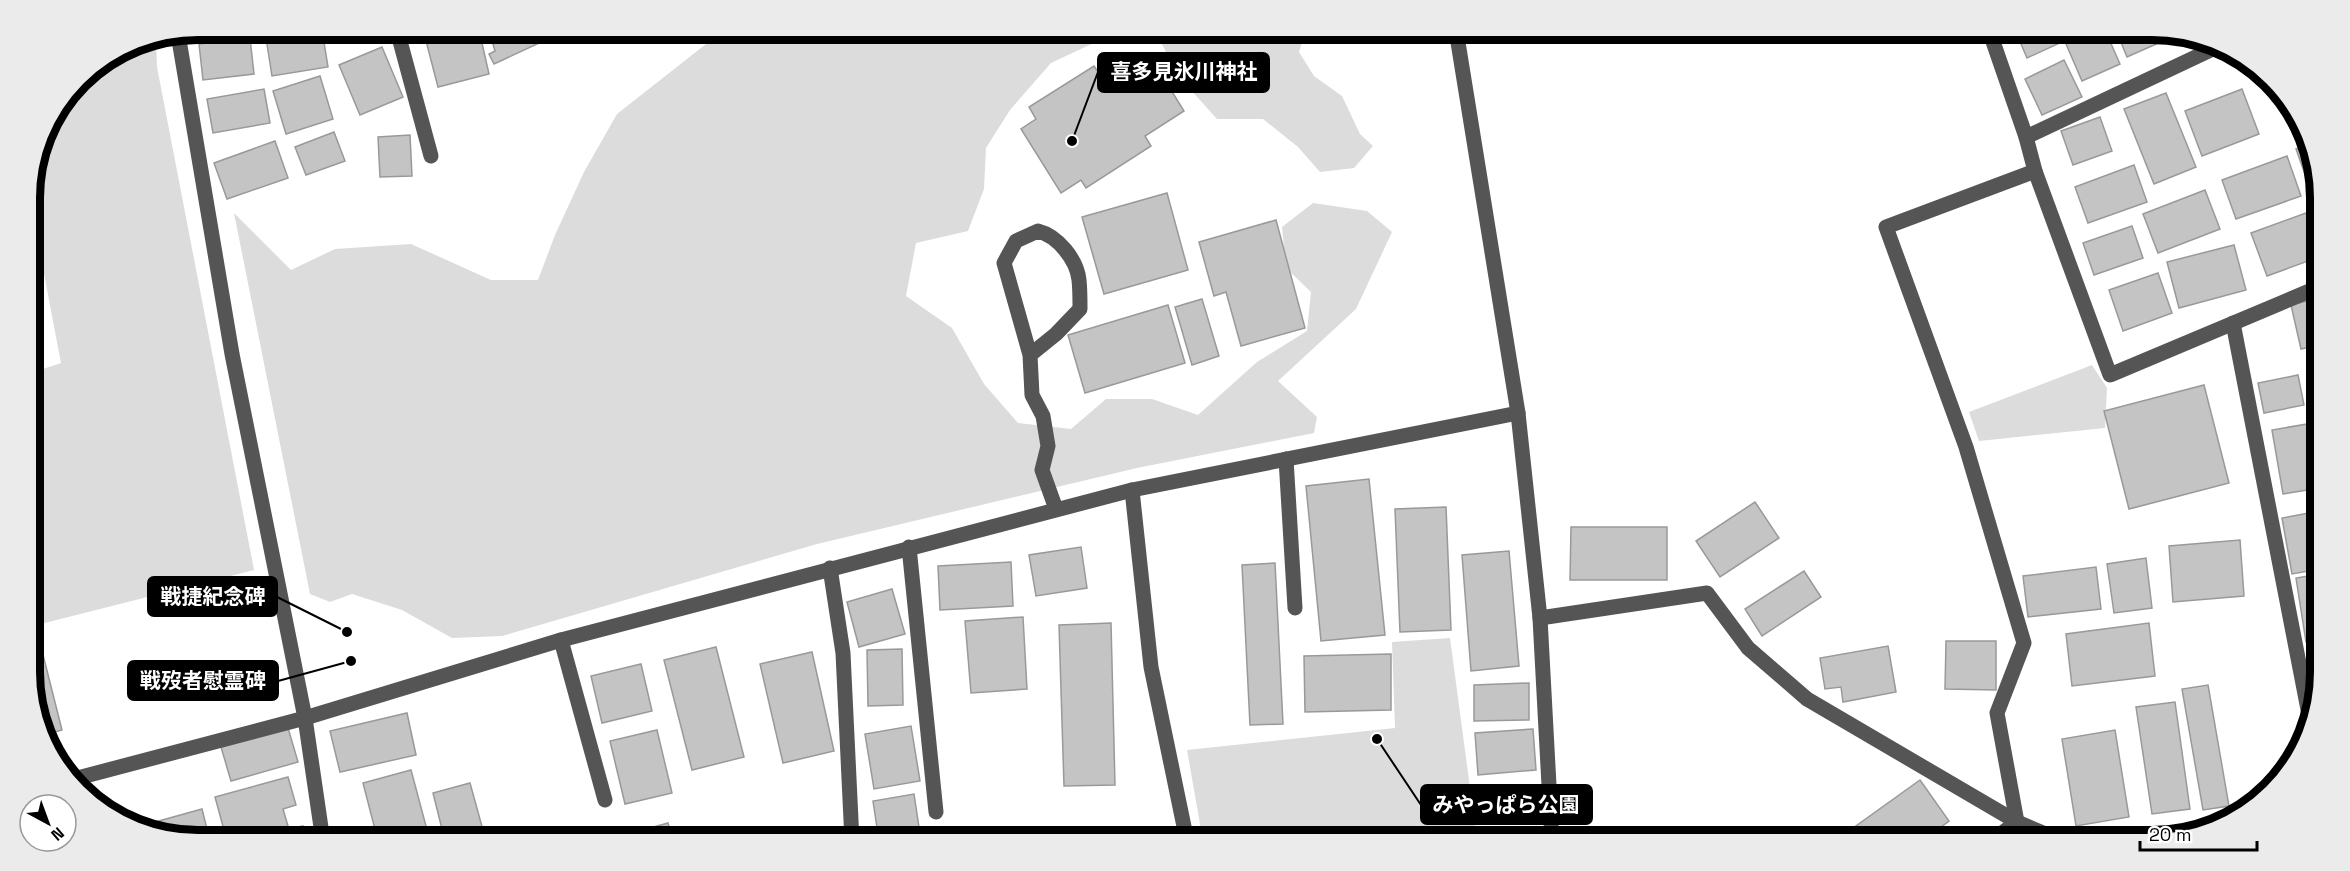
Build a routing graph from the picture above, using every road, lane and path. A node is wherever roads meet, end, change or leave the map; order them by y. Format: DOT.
graph roads {
  1 [pos="401,40"];
  2 [pos="1458,40"];
  3 [pos="1992,40"];
  4 [pos="179,42"];
  5 [pos="2208,51"];
  6 [pos="2026,137"];
  7 [pos="431,156"];
  8 [pos="2035,171"];
  9 [pos="2310,291"];
  10 [pos="2233,323"];
  11 [pos="1030,355"];
  12 [pos="1518,413"];
  13 [pos="1286,459"];
  14 [pos="1131,489"];
  15 [pos="1056,509"];
  16 [pos="909,548"];
  17 [pos="830,568"];
  18 [pos="1294,608"];
  19 [pos="1540,618"];
  20 [pos="561,640"];
  21 [pos="2306,701"];
  22 [pos="305,718"];
  23 [pos="80,777"];
  24 [pos="605,800"];
  25 [pos="936,812"];
  26 [pos="2017,822"];
  27 [pos="321,830"];
  28 [pos="851,830"];
  29 [pos="1185,830"];
  30 [pos="1551,830"];
  31 [pos="2006,830"];
  32 [pos="2036,830"];
  1 -- 7 [label="street"];
  2 -- 12 [label="street"];
  3 -- 6 [label="street"];
  4 -- 22 [label="street"];
  5 -- 6 [label="street"];
  6 -- 8 [label="street"];
  8 -- 10 [label="street"];
  8 -- 26 [label="street"];
  9 -- 10 [label="street"];
  10 -- 21 [label="street"];
  11 -- 11 [label="street"];
  11 -- 15 [label="street"];
  12 -- 13 [label="street"];
  12 -- 19 [label="street"];
  13 -- 14 [label="street"];
  13 -- 18 [label="street"];
  14 -- 15 [label="street"];
  14 -- 29 [label="street"];
  15 -- 16 [label="street"];
  16 -- 17 [label="street"];
  16 -- 25 [label="street"];
  17 -- 20 [label="street"];
  17 -- 28 [label="street"];
  19 -- 26 [label="street"];
  19 -- 30 [label="street"];
  20 -- 22 [label="street"];
  20 -- 24 [label="street"];
  22 -- 23 [label="street"];
  22 -- 27 [label="street"];
  26 -- 31 [label="street"];
  26 -- 32 [label="street"];
}
